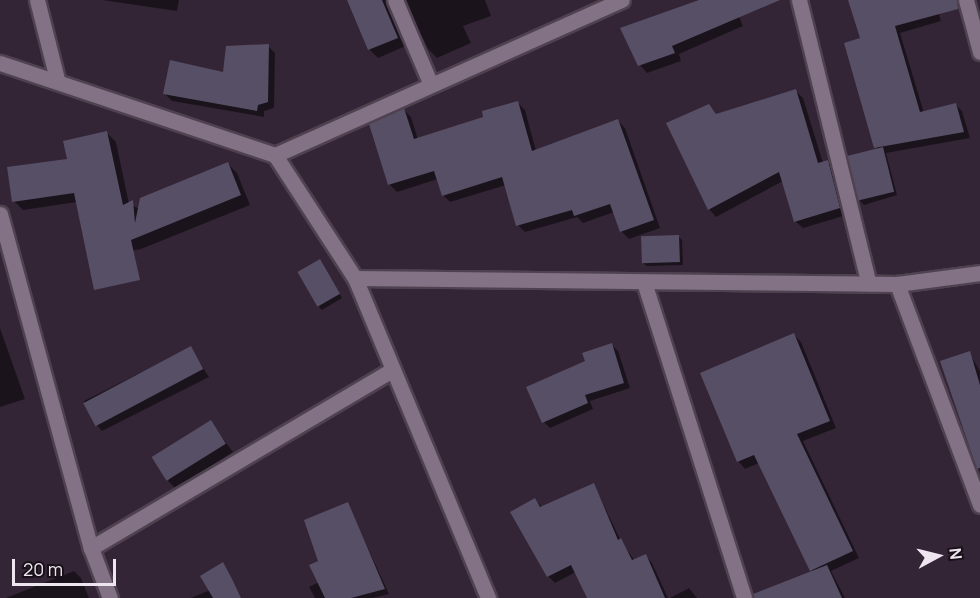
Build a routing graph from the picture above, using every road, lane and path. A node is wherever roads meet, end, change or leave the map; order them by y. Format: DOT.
graph roads {
  1 [pos="37,0"];
  2 [pos="395,0"];
  3 [pos="622,0"];
  4 [pos="799,0"];
  5 [pos="966,0"];
  6 [pos="980,51"];
  7 [pos="0,63"];
  8 [pos="57,80"];
  9 [pos="431,85"];
  10 [pos="275,154"];
  11 [pos="0,214"];
  12 [pos="980,273"];
  13 [pos="355,278"];
  14 [pos="644,282"];
  15 [pos="869,284"];
  16 [pos="897,284"];
  17 [pos="392,370"];
  18 [pos="980,505"];
  19 [pos="91,548"];
  20 [pos="485,597"];
  21 [pos="110,598"];
  22 [pos="744,598"];
  1 -- 8 [label="street"];
  2 -- 9 [label="street"];
  3 -- 9 [label="street"];
  4 -- 15 [label="street"];
  5 -- 6 [label="street"];
  7 -- 8 [label="street"];
  8 -- 10 [label="street"];
  9 -- 10 [label="street"];
  10 -- 13 [label="street"];
  11 -- 19 [label="street"];
  12 -- 16 [label="street"];
  13 -- 14 [label="street"];
  13 -- 17 [label="street"];
  14 -- 15 [label="street"];
  14 -- 22 [label="street"];
  15 -- 16 [label="street"];
  16 -- 18 [label="street"];
  17 -- 19 [label="street"];
  17 -- 20 [label="street"];
  19 -- 21 [label="street"];
}
